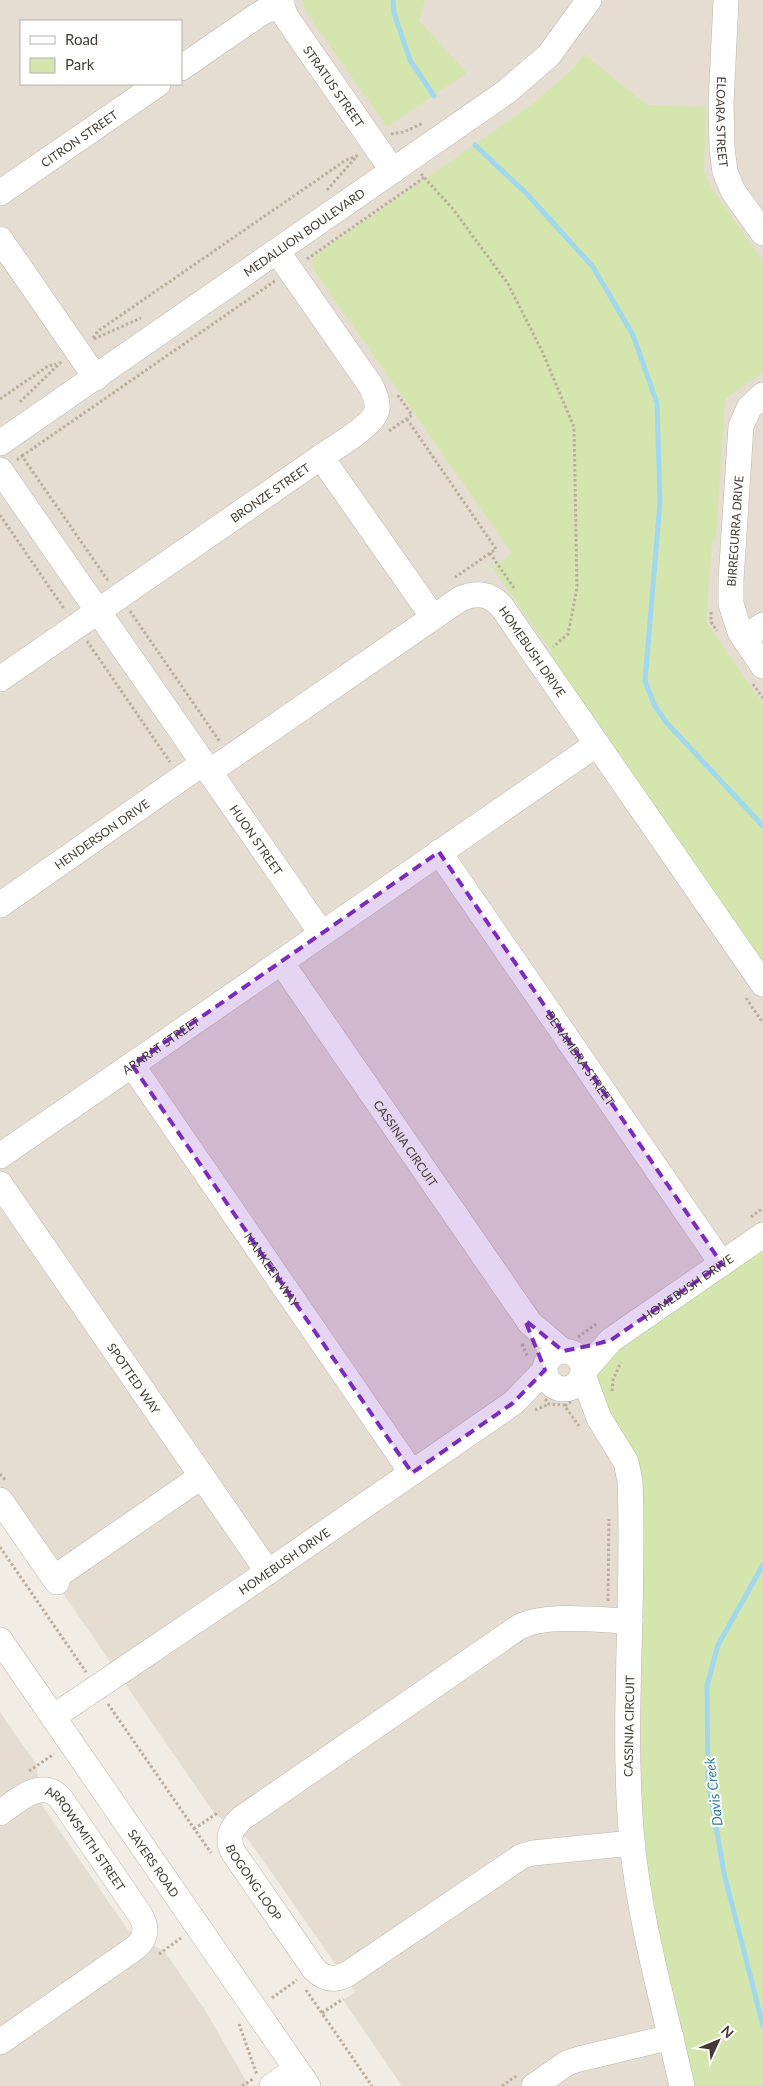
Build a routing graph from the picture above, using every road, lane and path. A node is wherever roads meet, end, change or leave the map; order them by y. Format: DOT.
graph roads {
  1 [pos="589,0"];
  2 [pos="726,0"];
  3 [pos="282,3"];
  4 [pos="182,67"];
  5 [pos="157,85"];
  6 [pos="423,123"];
  7 [pos="408,170"];
  8 [pos="324,191"];
  9 [pos="0,193"];
  10 [pos="763,233"];
  11 [pos="0,239"];
  12 [pos="281,273"];
  13 [pos="148,313"];
  14 [pos="96,378"];
  15 [pos="763,395"];
  16 [pos="0,399"];
  17 [pos="14,406"];
  18 [pos="407,419"];
  19 [pos="0,442"];
  20 [pos="22,456"];
  21 [pos="321,457"];
  22 [pos="0,470"];
  23 [pos="0,515"];
  24 [pos="490,553"];
  25 [pos="480,560"];
  26 [pos="519,595"];
  27 [pos="98,611"];
  28 [pos="433,617"];
  29 [pos="76,626"];
  30 [pos="753,632"];
  31 [pos="552,648"];
  32 [pos="763,666"];
  33 [pos="0,679"];
  34 [pos="597,744"];
  35 [pos="206,768"];
  36 [pos="182,778"];
  37 [pos="440,852"];
  38 [pos="0,905"];
  39 [pos="322,934"];
  40 [pos="281,962"];
  41 [pos="763,984"];
  42 [pos="132,1065"];
  43 [pos="0,1156"];
  44 [pos="0,1184"];
  45 [pos="763,1236"];
  46 [pos="722,1264"];
  47 [pos="525,1332"];
  48 [pos="616,1350"];
  49 [pos="565,1370"];
  50 [pos="613,1380"];
  51 [pos="613,1398"];
  52 [pos="412,1473"];
  53 [pos="202,1476"];
  54 [pos="0,1500"];
  55 [pos="0,1547"];
  56 [pos="268,1572"];
  57 [pos="630,1621"];
  58 [pos="0,1640"];
  59 [pos="98,1688"];
  60 [pos="53,1717"];
  61 [pos="0,1813"];
  62 [pos="632,1843"];
  63 [pos="216,1861"];
  64 [pos="293,1972"];
  65 [pos="671,2038"];
  66 [pos="0,2042"];
  67 [pos="302,2078"];
  68 [pos="265,2081"];
  69 [pos="242,2086"];
  70 [pos="372,2086"];
  71 [pos="534,2086"];
  72 [pos="682,2086"];
  1 -- 7 [label="street, MEDALLION BOULEVARD"];
  2 -- 10 [label="street, ELOARA STREET"];
  3 -- 4 [label="street"];
  3 -- 7 [label="street, STRATUS STREET"];
  5 -- 9 [label="street, CITRON STREET"];
  6 -- 7 [label="path"];
  7 -- 12 [label="street, MEDALLION BOULEVARD"];
  7 -- 12 [label="path"];
  7 -- 31 [label="path"];
  8 -- 13 [label="path"];
  11 -- 14 [label="street"];
  12 -- 14 [label="street, MEDALLION BOULEVARD"];
  12 -- 20 [label="path"];
  12 -- 21 [label="street, BRONZE STREET"];
  14 -- 19 [label="street, MEDALLION BOULEVARD"];
  15 -- 30 [label="street, BIRREGURRA DRIVE"];
  16 -- 17 [label="path"];
  18 -- 24 [label="path"];
  21 -- 27 [label="street, BRONZE STREET"];
  21 -- 28 [label="street"];
  22 -- 27 [label="street, HUON STREET"];
  23 -- 29 [label="path"];
  24 -- 25 [label="path"];
  24 -- 26 [label="path"];
  27 -- 29 [label="street, BRONZE STREET"];
  27 -- 35 [label="street, HUON STREET"];
  28 -- 34 [label="street, HOMEBUSH DRIVE"];
  28 -- 35 [label="street, HOMEBUSH DRIVE"];
  29 -- 33 [label="street, BRONZE STREET"];
  29 -- 36 [label="path"];
  30 -- 32 [label="street, BIRREGURRA DRIVE"];
  34 -- 37 [label="street"];
  34 -- 41 [label="street, HOMEBUSH DRIVE"];
  35 -- 36 [label="street, HENDERSON DRIVE"];
  35 -- 39 [label="street, HUON STREET"];
  36 -- 38 [label="street, HENDERSON DRIVE"];
  37 -- 39 [label="street"];
  37 -- 46 [label="street, BENAMBRA STREET"];
  39 -- 40 [label="street, ARARAT STREET"];
  40 -- 42 [label="street, ARARAT STREET"];
  40 -- 47 [label="street, CASSINIA CIRCUIT"];
  42 -- 43 [label="street, ARARAT STREET"];
  42 -- 52 [label="street, NANKEEN WAY"];
  44 -- 53 [label="street, SPOTTED WAY"];
  45 -- 46 [label="street, HOMEBUSH DRIVE"];
  46 -- 48 [label="street, HOMEBUSH DRIVE"];
  47 -- 49 [label="street, CASSINIA CIRCUIT"];
  47 -- 49 [label="path"];
  48 -- 49 [label="street, HOMEBUSH DRIVE"];
  48 -- 50 [label="path"];
  49 -- 50 [label="path"];
  49 -- 52 [label="street, HOMEBUSH DRIVE"];
  49 -- 57 [label="street, CASSINIA CIRCUIT"];
  50 -- 51 [label="path"];
  52 -- 56 [label="street, HOMEBUSH DRIVE"];
  53 -- 54 [label="street"];
  53 -- 56 [label="street, SPOTTED WAY"];
  55 -- 59 [label="path"];
  56 -- 59 [label="street, HOMEBUSH DRIVE"];
  57 -- 62 [label="street, CASSINIA CIRCUIT"];
  57 -- 62 [label="street, BOGONG LOOP"];
  58 -- 60 [label="street, SAYERS ROAD"];
  59 -- 60 [label="street, HOMEBUSH DRIVE"];
  59 -- 63 [label="path"];
  60 -- 67 [label="street, SAYERS ROAD"];
  61 -- 66 [label="street, ARROWSMITH STREET"];
  62 -- 65 [label="street, CASSINIA CIRCUIT"];
  64 -- 70 [label="path"];
  65 -- 71 [label="street"];
  65 -- 72 [label="street, CASSINIA CIRCUIT"];
  67 -- 68 [label="street"];
  68 -- 69 [label="path"];
}
